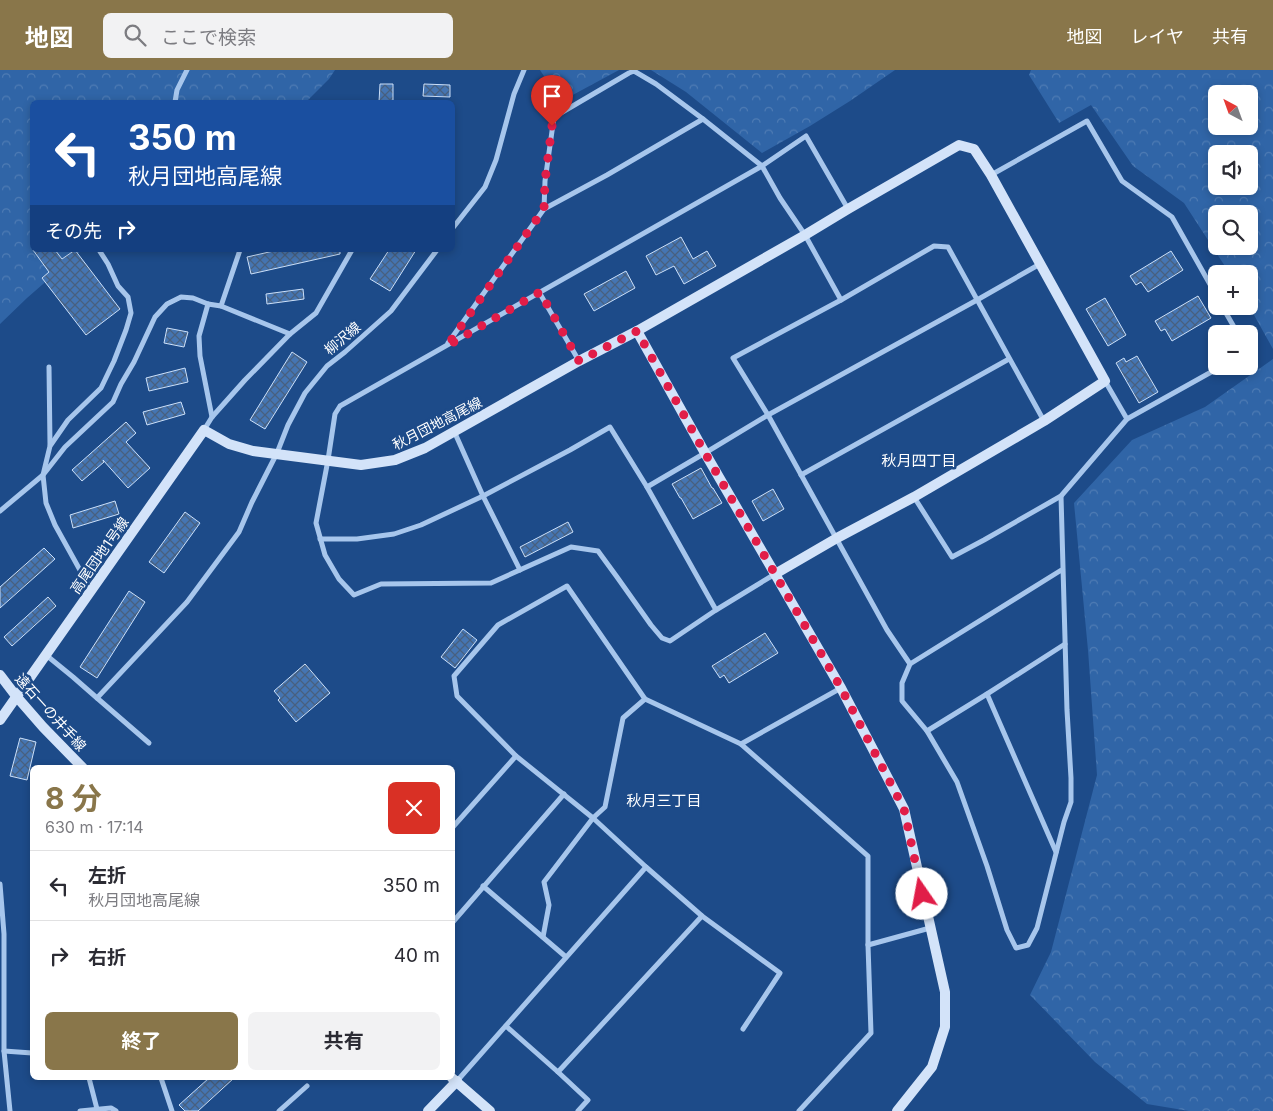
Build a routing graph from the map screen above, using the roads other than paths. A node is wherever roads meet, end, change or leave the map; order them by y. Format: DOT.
graph roads {
  1 [pos="187,70"];
  2 [pos="524,70"];
  3 [pos="175,100"];
  4 [pos="703,119"];
  5 [pos="762,166"];
  6 [pos="991,175"];
  7 [pos="544,209"];
  8 [pos="848,209"];
  9 [pos="455,225"];
  10 [pos="805,236"];
  11 [pos="100,252"];
  12 [pos="239,252"];
  13 [pos="351,252"];
  14 [pos="435,252"];
  15 [pos="1040,264"];
  16 [pos="1208,282"];
  17 [pos="540,292"];
  18 [pos="840,300"];
  19 [pos="977,300"];
  20 [pos="208,304"];
  21 [pos="221,306"];
  22 [pos="637,331"];
  23 [pos="290,334"];
  24 [pos="447,346"];
  25 [pos="1009,358"];
  26 [pos="579,361"];
  27 [pos="49,367"];
  28 [pos="1208,374"];
  29 [pos="1105,381"];
  30 [pos="768,415"];
  31 [pos="212,417"];
  32 [pos="1127,418"];
  33 [pos="1044,421"];
  34 [pos="204,430"];
  35 [pos="454,431"];
  36 [pos="50,446"];
  37 [pos="277,453"];
  38 [pos="705,453"];
  39 [pos="328,460"];
  40 [pos="43,475"];
  41 [pos="801,475"];
  42 [pos="647,487"];
  43 [pos="483,496"];
  44 [pos="1061,496"];
  45 [pos="914,497"];
  46 [pos="0,511"];
  47 [pos="837,538"];
  48 [pos="320,539"];
  49 [pos="1063,569"];
  50 [pos="520,570"];
  51 [pos="775,574"];
  52 [pos="91,590"];
  53 [pos="716,610"];
  54 [pos="1065,644"];
  55 [pos="45,655"];
  56 [pos="910,664"];
  57 [pos="0,675"];
  58 [pos="841,688"];
  59 [pos="987,694"];
  60 [pos="16,696"];
  61 [pos="98,698"];
  62 [pos="645,700"];
  63 [pos="0,720"];
  64 [pos="927,730"];
  65 [pos="149,743"];
  66 [pos="741,744"];
  67 [pos="516,756"];
  68 [pos="80,765"];
  69 [pos="564,794"];
  70 [pos="593,818"];
  71 [pos="455,825"];
  72 [pos="1057,852"];
  73 [pos="646,867"];
  74 [pos="0,884"];
  75 [pos="483,886"];
  76 [pos="702,916"];
  77 [pos="455,919"];
  78 [pos="930,928"];
  79 [pos="2,935"];
  80 [pos="544,937"];
  81 [pos="868,945"];
  82 [pos="566,957"];
  83 [pos="506,1026"];
  84 [pos="743,1029"];
  85 [pos="4,1051"];
  86 [pos="30,1053"];
  87 [pos="558,1072"];
  88 [pos="90,1080"];
  89 [pos="162,1080"];
  90 [pos="455,1080"];
  91 [pos="307,1086"];
  92 [pos="97,1108"];
  93 [pos="10,1111"];
  94 [pos="80,1111"];
  95 [pos="116,1111"];
  96 [pos="172,1111"];
  97 [pos="279,1111"];
  98 [pos="428,1111"];
  99 [pos="490,1111"];
  100 [pos="578,1111"];
  101 [pos="799,1111"];
  102 [pos="897,1111"];
  1 -- 3 [label="street"];
  2 -- 9 [label="street"];
  4 -- 5 [label="street"];
  4 -- 7 [label="street"];
  4 -- 7 [label="street"];
  5 -- 8 [label="street"];
  5 -- 10 [label="street"];
  5 -- 17 [label="street"];
  6 -- 8 [label="street, 秋月団地高尾線"];
  6 -- 15 [label="street, 秋月団地高尾線"];
  6 -- 16 [label="street"];
  7 -- 24 [label="street"];
  8 -- 10 [label="street, 秋月団地高尾線"];
  10 -- 18 [label="street"];
  10 -- 22 [label="street, 秋月団地高尾線"];
  11 -- 36 [label="street"];
  12 -- 21 [label="street"];
  13 -- 23 [label="street"];
  14 -- 37 [label="street, 柳沢線"];
  15 -- 19 [label="street"];
  15 -- 29 [label="street, 秋月団地高尾線"];
  17 -- 24 [label="street"];
  17 -- 26 [label="street"];
  18 -- 19 [label="street"];
  18 -- 30 [label="street"];
  19 -- 25 [label="street"];
  19 -- 30 [label="street"];
  20 -- 21 [label="street"];
  20 -- 31 [label="street"];
  20 -- 40 [label="street"];
  21 -- 23 [label="street"];
  22 -- 26 [label="street, 秋月団地高尾線"];
  22 -- 38 [label="street"];
  23 -- 31 [label="street"];
  24 -- 39 [label="street"];
  25 -- 33 [label="street"];
  25 -- 41 [label="street"];
  26 -- 35 [label="street, 秋月団地高尾線"];
  27 -- 36 [label="street"];
  28 -- 32 [label="street"];
  29 -- 32 [label="street"];
  29 -- 33 [label="street"];
  30 -- 38 [label="street"];
  30 -- 41 [label="street"];
  31 -- 34 [label="street"];
  32 -- 44 [label="street"];
  33 -- 45 [label="street"];
  34 -- 37 [label="street, 秋月団地高尾線"];
  34 -- 52 [label="street, 高尾団地1号線"];
  35 -- 39 [label="street, 秋月団地高尾線"];
  35 -- 43 [label="street"];
  36 -- 40 [label="street"];
  37 -- 39 [label="street, 秋月団地高尾線"];
  37 -- 61 [label="street, 柳沢線"];
  38 -- 42 [label="street"];
  38 -- 51 [label="street"];
  39 -- 48 [label="street"];
  40 -- 46 [label="street"];
  40 -- 52 [label="street"];
  41 -- 47 [label="street"];
  42 -- 43 [label="street"];
  42 -- 53 [label="street"];
  43 -- 48 [label="street"];
  43 -- 50 [label="street"];
  44 -- 45 [label="street"];
  44 -- 49 [label="street"];
  45 -- 47 [label="street"];
  47 -- 51 [label="street"];
  47 -- 56 [label="street"];
  48 -- 50 [label="street"];
  49 -- 54 [label="street"];
  49 -- 56 [label="street"];
  50 -- 53 [label="street"];
  51 -- 53 [label="street"];
  51 -- 58 [label="street"];
  52 -- 55 [label="street, 高尾団地1号線"];
  54 -- 59 [label="street"];
  54 -- 72 [label="street"];
  55 -- 60 [label="street, 高尾団地1号線"];
  55 -- 61 [label="street"];
  56 -- 64 [label="street"];
  57 -- 60 [label="street, 遠石一の井手線"];
  58 -- 66 [label="street"];
  58 -- 78 [label="street"];
  59 -- 64 [label="street"];
  59 -- 72 [label="street"];
  60 -- 63 [label="street, 高尾団地1号線"];
  60 -- 68 [label="street, 遠石一の井手線"];
  61 -- 65 [label="street"];
  62 -- 66 [label="street"];
  62 -- 67 [label="street"];
  62 -- 70 [label="street"];
  64 -- 72 [label="street"];
  66 -- 81 [label="street"];
  67 -- 69 [label="street"];
  67 -- 71 [label="street"];
  69 -- 70 [label="street"];
  69 -- 75 [label="street"];
  70 -- 73 [label="street"];
  70 -- 80 [label="street"];
  73 -- 76 [label="street"];
  73 -- 82 [label="street"];
  74 -- 79 [label="street"];
  75 -- 77 [label="street"];
  75 -- 80 [label="street"];
  76 -- 84 [label="street"];
  76 -- 87 [label="street"];
  78 -- 81 [label="street"];
  78 -- 102 [label="street"];
  79 -- 85 [label="street"];
  80 -- 82 [label="street"];
  81 -- 101 [label="street"];
  82 -- 83 [label="street"];
  83 -- 87 [label="street"];
  83 -- 90 [label="street"];
  85 -- 86 [label="street"];
  85 -- 93 [label="street"];
  87 -- 100 [label="street"];
  88 -- 92 [label="street"];
  89 -- 96 [label="street"];
  90 -- 98 [label="street"];
  90 -- 99 [label="street"];
  91 -- 97 [label="street"];
  92 -- 94 [label="street"];
  92 -- 95 [label="street"];
}
